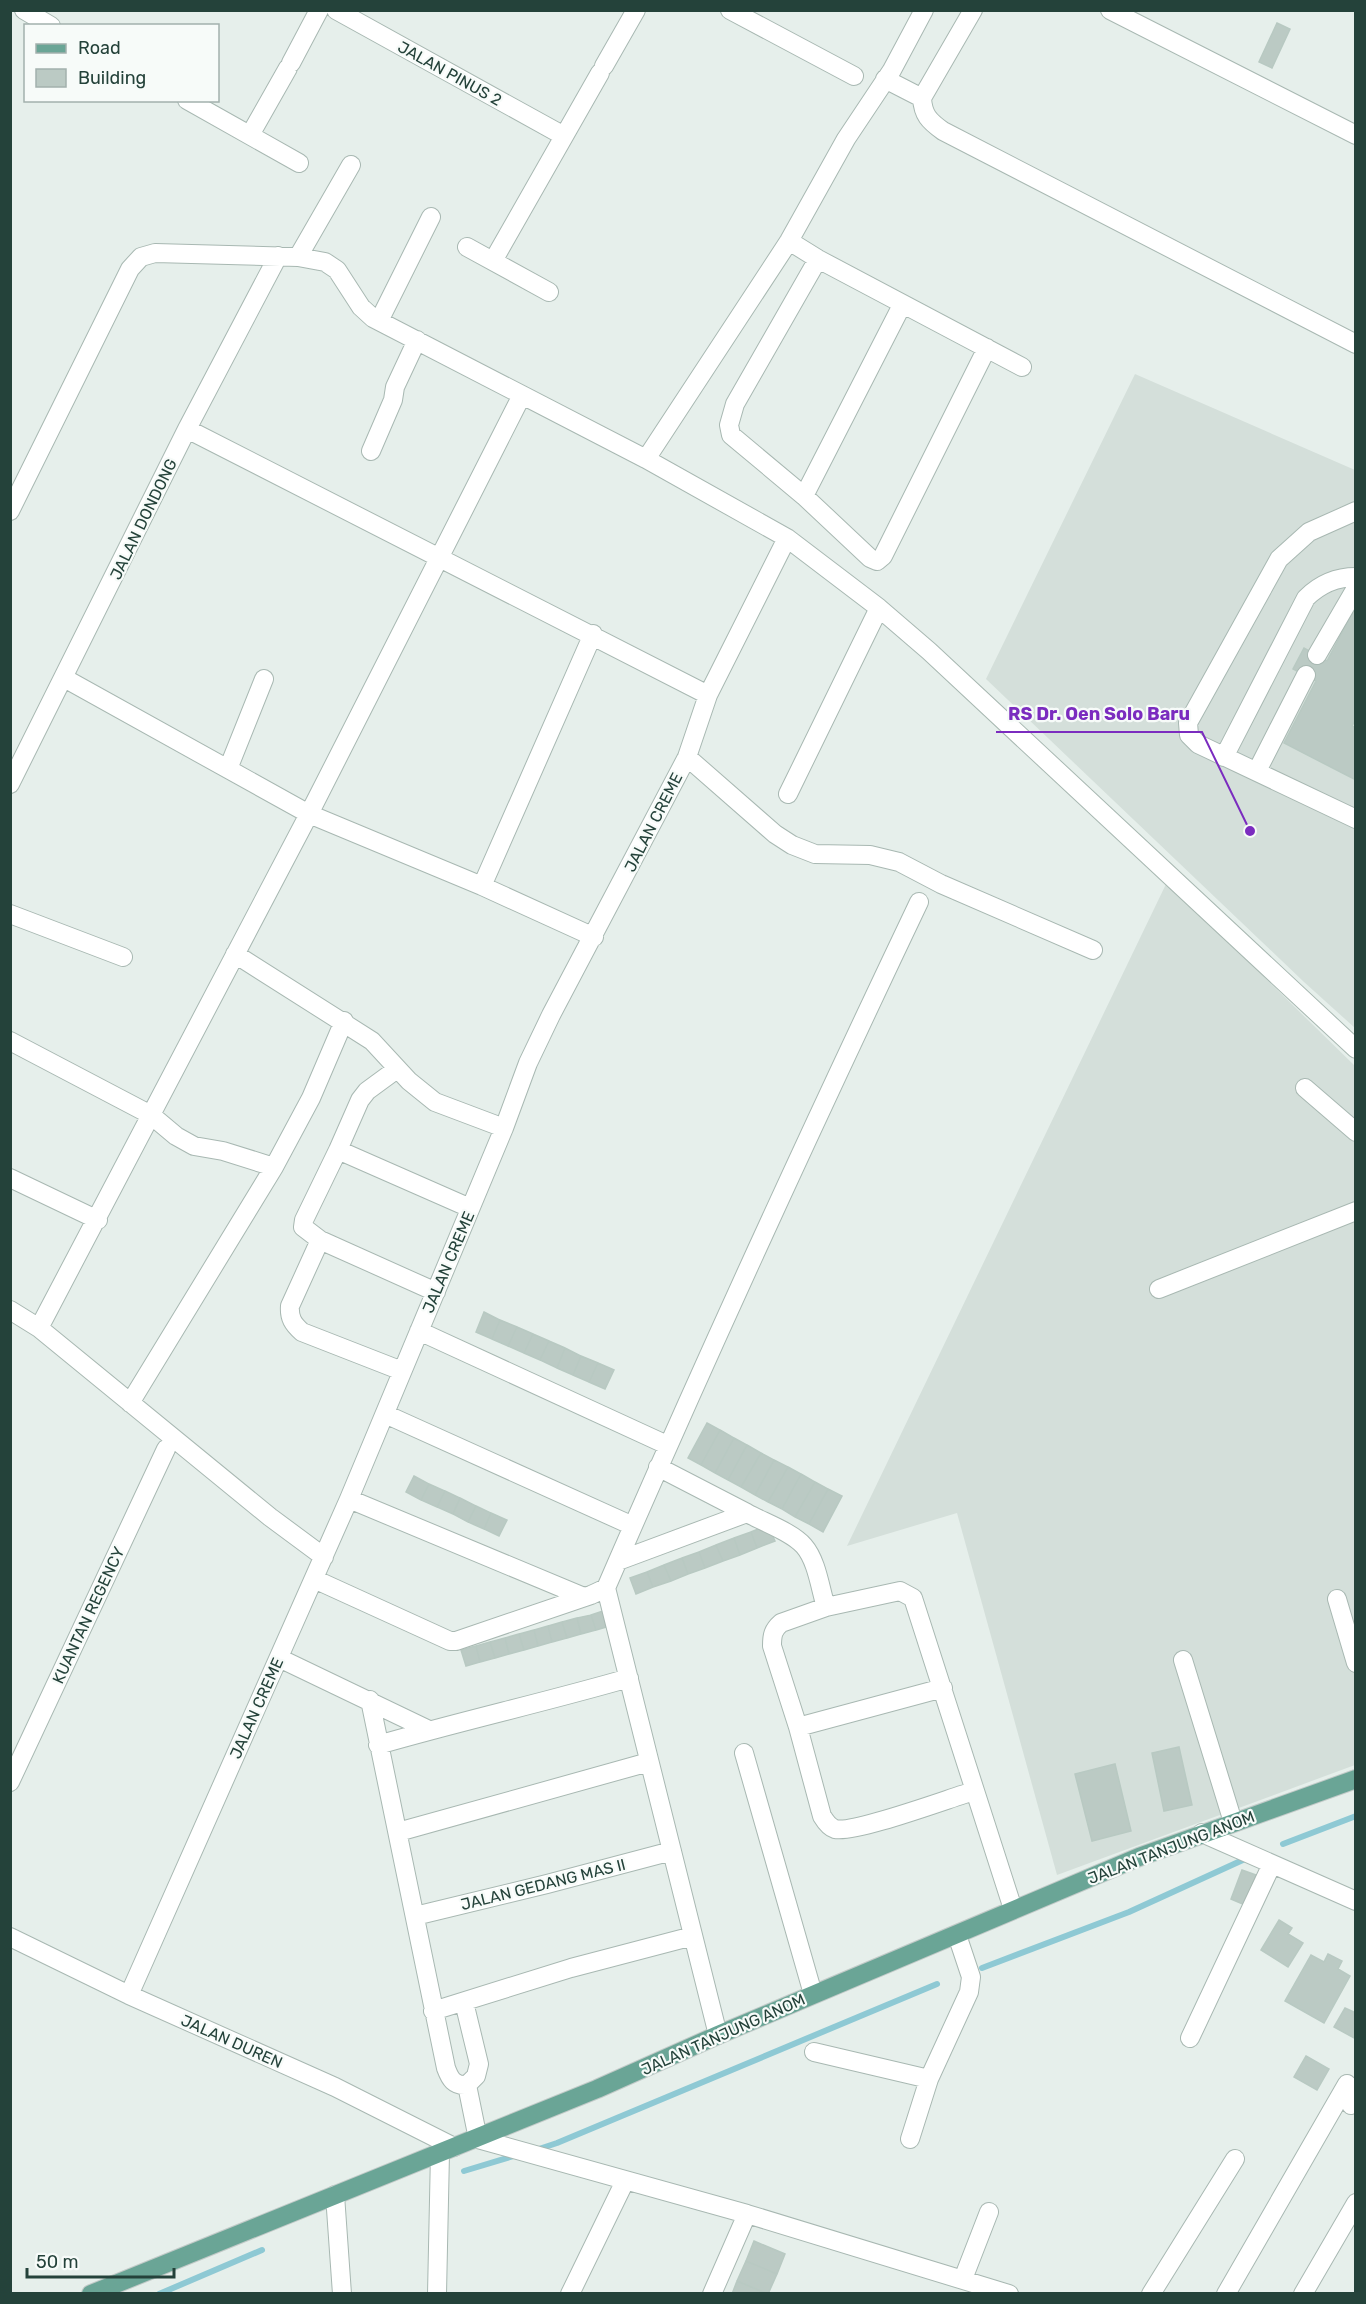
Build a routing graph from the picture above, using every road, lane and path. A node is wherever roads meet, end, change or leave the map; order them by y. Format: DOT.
graph roads {
  1 [pos="24,10"];
  2 [pos="319,10"];
  3 [pos="336,10"];
  4 [pos="636,10"];
  5 [pos="730,10"];
  6 [pos="924,10"];
  7 [pos="973,10"];
  8 [pos="1110,10"];
  9 [pos="48,24"];
  10 [pos="854,76"];
  11 [pos="885,79"];
  12 [pos="922,98"];
  13 [pos="191,102"];
  14 [pos="250,135"];
  15 [pos="1356,135"];
  16 [pos="564,136"];
  17 [pos="299,163"];
  18 [pos="351,165"];
  19 [pos="431,217"];
  20 [pos="789,241"];
  21 [pos="467,248"];
  22 [pos="278,256"];
  23 [pos="298,257"];
  24 [pos="818,259"];
  25 [pos="493,261"];
  26 [pos="549,292"];
  27 [pos="902,305"];
  28 [pos="379,321"];
  29 [pos="417,340"];
  30 [pos="1356,344"];
  31 [pos="987,348"];
  32 [pos="1022,367"];
  33 [pos="522,395"];
  34 [pos="187,429"];
  35 [pos="371,451"];
  36 [pos="646,459"];
  37 [pos="804,496"];
  38 [pos="10,512"];
  39 [pos="1356,512"];
  40 [pos="787,538"];
  41 [pos="439,557"];
  42 [pos="1356,577"];
  43 [pos="1356,588"];
  44 [pos="879,608"];
  45 [pos="593,634"];
  46 [pos="1317,655"];
  47 [pos="1306,675"];
  48 [pos="64,678"];
  49 [pos="264,679"];
  50 [pos="708,695"];
  51 [pos="687,757"];
  52 [pos="1224,757"];
  53 [pos="228,769"];
  54 [pos="1257,771"];
  55 [pos="10,784"];
  56 [pos="788,794"];
  57 [pos="309,814"];
  58 [pos="1356,819"];
  59 [pos="482,886"];
  60 [pos="919,902"];
  61 [pos="10,914"];
  62 [pos="594,937"];
  63 [pos="1093,950"];
  64 [pos="235,954"];
  65 [pos="123,957"];
  66 [pos="344,1021"];
  67 [pos="10,1041"];
  68 [pos="1356,1049"];
  69 [pos="397,1069"];
  70 [pos="1305,1088"];
  71 [pos="151,1115"];
  72 [pos="504,1128"];
  73 [pos="1356,1132"];
  74 [pos="338,1149"];
  75 [pos="274,1167"];
  76 [pos="10,1178"];
  77 [pos="470,1209"];
  78 [pos="1356,1211"];
  79 [pos="98,1220"];
  80 [pos="320,1240"];
  81 [pos="1159,1288"];
  82 [pos="436,1292"];
  83 [pos="10,1310"];
  84 [pos="39,1328"];
  85 [pos="419,1331"];
  86 [pos="402,1371"];
  87 [pos="130,1403"];
  88 [pos="385,1414"];
  89 [pos="667,1445"];
  90 [pos="166,1449"];
  91 [pos="658,1467"];
  92 [pos="349,1499"];
  93 [pos="747,1513"];
  94 [pos="633,1526"];
  95 [pos="324,1557"];
  96 [pos="618,1561"];
  97 [pos="314,1579"];
  98 [pos="606,1588"];
  99 [pos="584,1597"];
  100 [pos="1337,1599"];
  101 [pos="826,1607"];
  102 [pos="279,1658"];
  103 [pos="1183,1660"];
  104 [pos="1356,1663"];
  105 [pos="629,1678"];
  106 [pos="943,1688"];
  107 [pos="370,1700"];
  108 [pos="798,1727"];
  109 [pos="429,1731"];
  110 [pos="378,1745"];
  111 [pos="744,1753"];
  112 [pos="649,1762"];
  113 [pos="1356,1779"];
  114 [pos="10,1782"];
  115 [pos="974,1791"];
  116 [pos="1233,1822"];
  117 [pos="398,1832"];
  118 [pos="1202,1833"];
  119 [pos="672,1851"];
  120 [pos="1272,1864"];
  121 [pos="1356,1902"];
  122 [pos="1013,1909"];
  123 [pos="415,1916"];
  124 [pos="957,1935"];
  125 [pos="693,1936"];
  126 [pos="10,1937"];
  127 [pos="813,1994"];
  128 [pos="129,1995"];
  129 [pos="465,2001"];
  130 [pos="433,2011"];
  131 [pos="718,2035"];
  132 [pos="1190,2038"];
  133 [pos="814,2052"];
  134 [pos="929,2079"];
  135 [pos="467,2085"];
  136 [pos="1351,2096"];
  137 [pos="478,2139"];
  138 [pos="910,2139"];
  139 [pos="447,2150"];
  140 [pos="1235,2159"];
  141 [pos="625,2181"];
  142 [pos="335,2195"];
  143 [pos="1356,2202"];
  144 [pos="989,2212"];
  145 [pos="747,2214"];
  146 [pos="963,2279"];
  147 [pos="91,2294"];
  148 [pos="342,2294"];
  149 [pos="437,2294"];
  150 [pos="570,2294"];
  151 [pos="712,2294"];
  152 [pos="1009,2294"];
  153 [pos="1151,2294"];
  154 [pos="1226,2294"];
  155 [pos="1303,2294"];
  1 -- 9 [label="street"];
  2 -- 14 [label="street"];
  3 -- 16 [label="street, JALAN PINUS 2"];
  4 -- 16 [label="street"];
  5 -- 10 [label="street"];
  6 -- 11 [label="street"];
  7 -- 12 [label="street"];
  8 -- 15 [label="street"];
  11 -- 12 [label="street"];
  11 -- 20 [label="street"];
  12 -- 30 [label="street"];
  13 -- 14 [label="street"];
  14 -- 17 [label="street"];
  16 -- 25 [label="street"];
  18 -- 23 [label="street"];
  19 -- 28 [label="street"];
  20 -- 24 [label="street"];
  20 -- 36 [label="street"];
  21 -- 25 [label="street"];
  22 -- 23 [label="street"];
  22 -- 34 [label="street, JALAN DONDONG"];
  22 -- 38 [label="street"];
  23 -- 28 [label="street"];
  24 -- 27 [label="street"];
  24 -- 37 [label="street"];
  25 -- 26 [label="street"];
  27 -- 31 [label="street"];
  27 -- 37 [label="street"];
  28 -- 29 [label="street"];
  29 -- 33 [label="street"];
  29 -- 35 [label="street"];
  31 -- 32 [label="street"];
  31 -- 37 [label="street"];
  33 -- 36 [label="street"];
  33 -- 41 [label="street"];
  34 -- 41 [label="street"];
  34 -- 48 [label="street, JALAN DONDONG"];
  36 -- 40 [label="street"];
  39 -- 52 [label="street"];
  40 -- 44 [label="street"];
  40 -- 50 [label="street, JALAN CREME"];
  41 -- 45 [label="street"];
  41 -- 57 [label="street"];
  42 -- 52 [label="street"];
  43 -- 46 [label="street"];
  44 -- 56 [label="street"];
  44 -- 68 [label="street"];
  45 -- 50 [label="street"];
  45 -- 59 [label="street"];
  47 -- 54 [label="street"];
  48 -- 53 [label="street"];
  48 -- 55 [label="street, JALAN DONDONG"];
  49 -- 53 [label="street"];
  50 -- 51 [label="street, JALAN CREME"];
  51 -- 62 [label="street, JALAN CREME"];
  51 -- 63 [label="street"];
  52 -- 54 [label="street"];
  53 -- 57 [label="street"];
  54 -- 58 [label="street"];
  57 -- 59 [label="street"];
  57 -- 64 [label="street"];
  59 -- 62 [label="street"];
  60 -- 89 [label="street"];
  61 -- 65 [label="street"];
  62 -- 72 [label="street, JALAN CREME"];
  64 -- 66 [label="street"];
  64 -- 71 [label="street"];
  66 -- 69 [label="street"];
  66 -- 75 [label="street"];
  67 -- 71 [label="street"];
  69 -- 72 [label="street"];
  69 -- 74 [label="street"];
  70 -- 73 [label="street"];
  71 -- 75 [label="street"];
  71 -- 79 [label="street"];
  72 -- 77 [label="street, JALAN CREME"];
  74 -- 77 [label="street"];
  74 -- 80 [label="street"];
  75 -- 87 [label="street"];
  76 -- 79 [label="street"];
  77 -- 82 [label="street, JALAN CREME"];
  78 -- 81 [label="street"];
  79 -- 84 [label="street"];
  80 -- 82 [label="street"];
  80 -- 86 [label="street"];
  82 -- 85 [label="street, JALAN CREME"];
  83 -- 84 [label="street"];
  84 -- 87 [label="street"];
  85 -- 86 [label="street, JALAN CREME"];
  85 -- 89 [label="street"];
  86 -- 88 [label="street, JALAN CREME"];
  87 -- 95 [label="street"];
  88 -- 92 [label="street, JALAN CREME"];
  88 -- 94 [label="street"];
  89 -- 91 [label="street"];
  90 -- 114 [label="street, KUANTAN REGENCY"];
  91 -- 93 [label="street"];
  91 -- 94 [label="street"];
  92 -- 95 [label="street, JALAN CREME"];
  92 -- 99 [label="street"];
  93 -- 96 [label="street"];
  93 -- 101 [label="street"];
  94 -- 96 [label="street"];
  95 -- 97 [label="street, JALAN CREME"];
  96 -- 98 [label="street"];
  97 -- 99 [label="street"];
  97 -- 102 [label="street, JALAN CREME"];
  98 -- 99 [label="street"];
  98 -- 105 [label="street"];
  100 -- 104 [label="street"];
  101 -- 106 [label="street"];
  101 -- 108 [label="street"];
  102 -- 107 [label="street"];
  102 -- 128 [label="street, JALAN CREME"];
  103 -- 116 [label="street"];
  105 -- 109 [label="street"];
  105 -- 112 [label="street"];
  106 -- 108 [label="street"];
  106 -- 115 [label="street"];
  107 -- 109 [label="street"];
  107 -- 110 [label="street"];
  108 -- 115 [label="street"];
  109 -- 110 [label="street"];
  110 -- 117 [label="street"];
  111 -- 127 [label="street"];
  112 -- 117 [label="street"];
  112 -- 119 [label="street"];
  113 -- 116 [label="main road, JALAN TANJUNG ANOM"];
  115 -- 122 [label="street"];
  116 -- 118 [label="main road, JALAN TANJUNG ANOM"];
  117 -- 123 [label="street"];
  118 -- 120 [label="street"];
  118 -- 122 [label="main road, JALAN TANJUNG ANOM"];
  119 -- 123 [label="street, JALAN GEDANG MAS II"];
  119 -- 125 [label="street"];
  120 -- 121 [label="street"];
  120 -- 132 [label="street"];
  122 -- 124 [label="main road, JALAN TANJUNG ANOM"];
  123 -- 130 [label="street"];
  124 -- 127 [label="main road, JALAN TANJUNG ANOM"];
  124 -- 134 [label="street"];
  125 -- 129 [label="street"];
  125 -- 131 [label="street"];
  126 -- 128 [label="street, JALAN DUREN"];
  127 -- 131 [label="main road, JALAN TANJUNG ANOM"];
  128 -- 139 [label="street, JALAN DUREN"];
  129 -- 130 [label="street"];
  129 -- 135 [label="street"];
  130 -- 135 [label="street"];
  131 -- 137 [label="main road, JALAN TANJUNG ANOM"];
  133 -- 134 [label="street"];
  134 -- 138 [label="street"];
  135 -- 137 [label="street"];
  136 -- 154 [label="street"];
  137 -- 139 [label="main road, JALAN TANJUNG ANOM"];
  137 -- 141 [label="street"];
  139 -- 142 [label="main road, JALAN TANJUNG ANOM"];
  139 -- 149 [label="street"];
  140 -- 153 [label="street"];
  141 -- 145 [label="street"];
  141 -- 150 [label="street"];
  142 -- 147 [label="main road, JALAN TANJUNG ANOM"];
  142 -- 148 [label="street"];
  143 -- 155 [label="street"];
  144 -- 146 [label="street"];
  145 -- 146 [label="street"];
  145 -- 151 [label="street"];
  146 -- 152 [label="street"];
}
